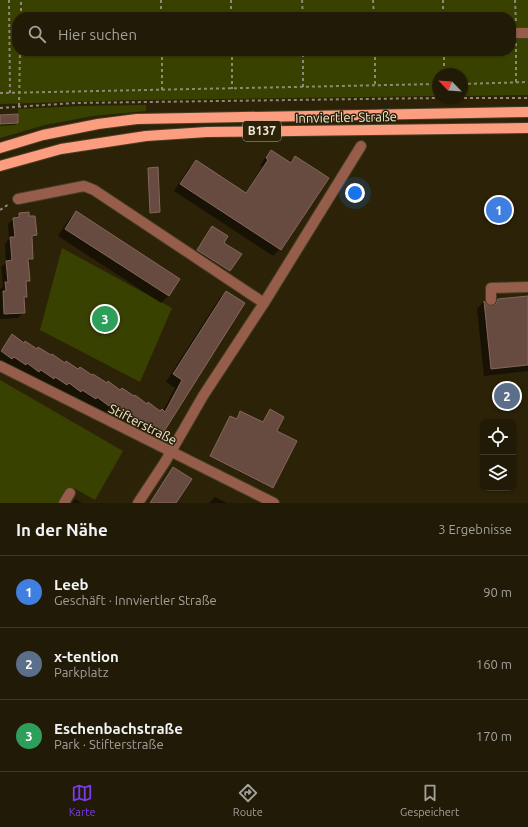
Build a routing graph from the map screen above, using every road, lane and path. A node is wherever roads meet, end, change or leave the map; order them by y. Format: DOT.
graph roads {
  1 [pos="9,0"];
  2 [pos="21,0"];
  3 [pos="161,0"];
  4 [pos="231,0"];
  5 [pos="302,0"];
  6 [pos="373,0"];
  7 [pos="443,0"];
  8 [pos="21,12"];
  9 [pos="161,12"];
  10 [pos="231,12"];
  11 [pos="302,12"];
  12 [pos="374,12"];
  13 [pos="443,12"];
  14 [pos="516,33"];
  15 [pos="528,33"];
  16 [pos="20,56"];
  17 [pos="162,56"];
  18 [pos="232,56"];
  19 [pos="303,56"];
  20 [pos="375,56"];
  21 [pos="444,56"];
  22 [pos="444,68"];
  23 [pos="528,82"];
  24 [pos="432,84"];
  25 [pos="468,84"];
  26 [pos="375,86"];
  27 [pos="303,87"];
  28 [pos="232,89"];
  29 [pos="162,90"];
  30 [pos="20,92"];
  31 [pos="0,93"];
  32 [pos="10,93"];
  33 [pos="432,98"];
  34 [pos="468,98"];
  35 [pos="528,98"];
  36 [pos="19,106"];
  37 [pos="0,108"];
  38 [pos="528,112"];
  39 [pos="528,128"];
  40 [pos="361,146"];
  41 [pos="0,148"];
  42 [pos="0,166"];
  43 [pos="18,199"];
  44 [pos="528,287"];
  45 [pos="491,300"];
  46 [pos="264,302"];
  47 [pos="0,366"];
  48 [pos="171,452"];
  49 [pos="70,493"];
  50 [pos="64,503"];
  51 [pos="138,503"];
  52 [pos="274,503"];
  1 -- 32 [label="path"];
  2 -- 8 [label="path"];
  3 -- 9 [label="path"];
  4 -- 10 [label="path"];
  5 -- 11 [label="path"];
  6 -- 12 [label="path"];
  7 -- 13 [label="path"];
  14 -- 15 [label="street"];
  16 -- 30 [label="path"];
  17 -- 29 [label="path"];
  18 -- 28 [label="path"];
  19 -- 27 [label="path"];
  20 -- 26 [label="path"];
  21 -- 22 [label="path"];
  23 -- 25 [label="path"];
  24 -- 26 [label="path"];
  26 -- 27 [label="path"];
  27 -- 28 [label="path"];
  28 -- 29 [label="path"];
  29 -- 30 [label="path"];
  30 -- 32 [label="path"];
  30 -- 36 [label="path"];
  31 -- 32 [label="path"];
  33 -- 36 [label="path"];
  34 -- 35 [label="path"];
  36 -- 37 [label="path"];
  38 -- 41 [label="main road, Innviertler Straße / B137"];
  39 -- 42 [label="main road, Innviertler Straße / B137"];
  40 -- 46 [label="street"];
  43 -- 46 [label="street"];
  44 -- 45 [label="street"];
  46 -- 48 [label="street"];
  47 -- 48 [label="street, Stifterstraße"];
  48 -- 51 [label="street"];
  48 -- 52 [label="street, Stifterstraße"];
  49 -- 50 [label="street"];
}
